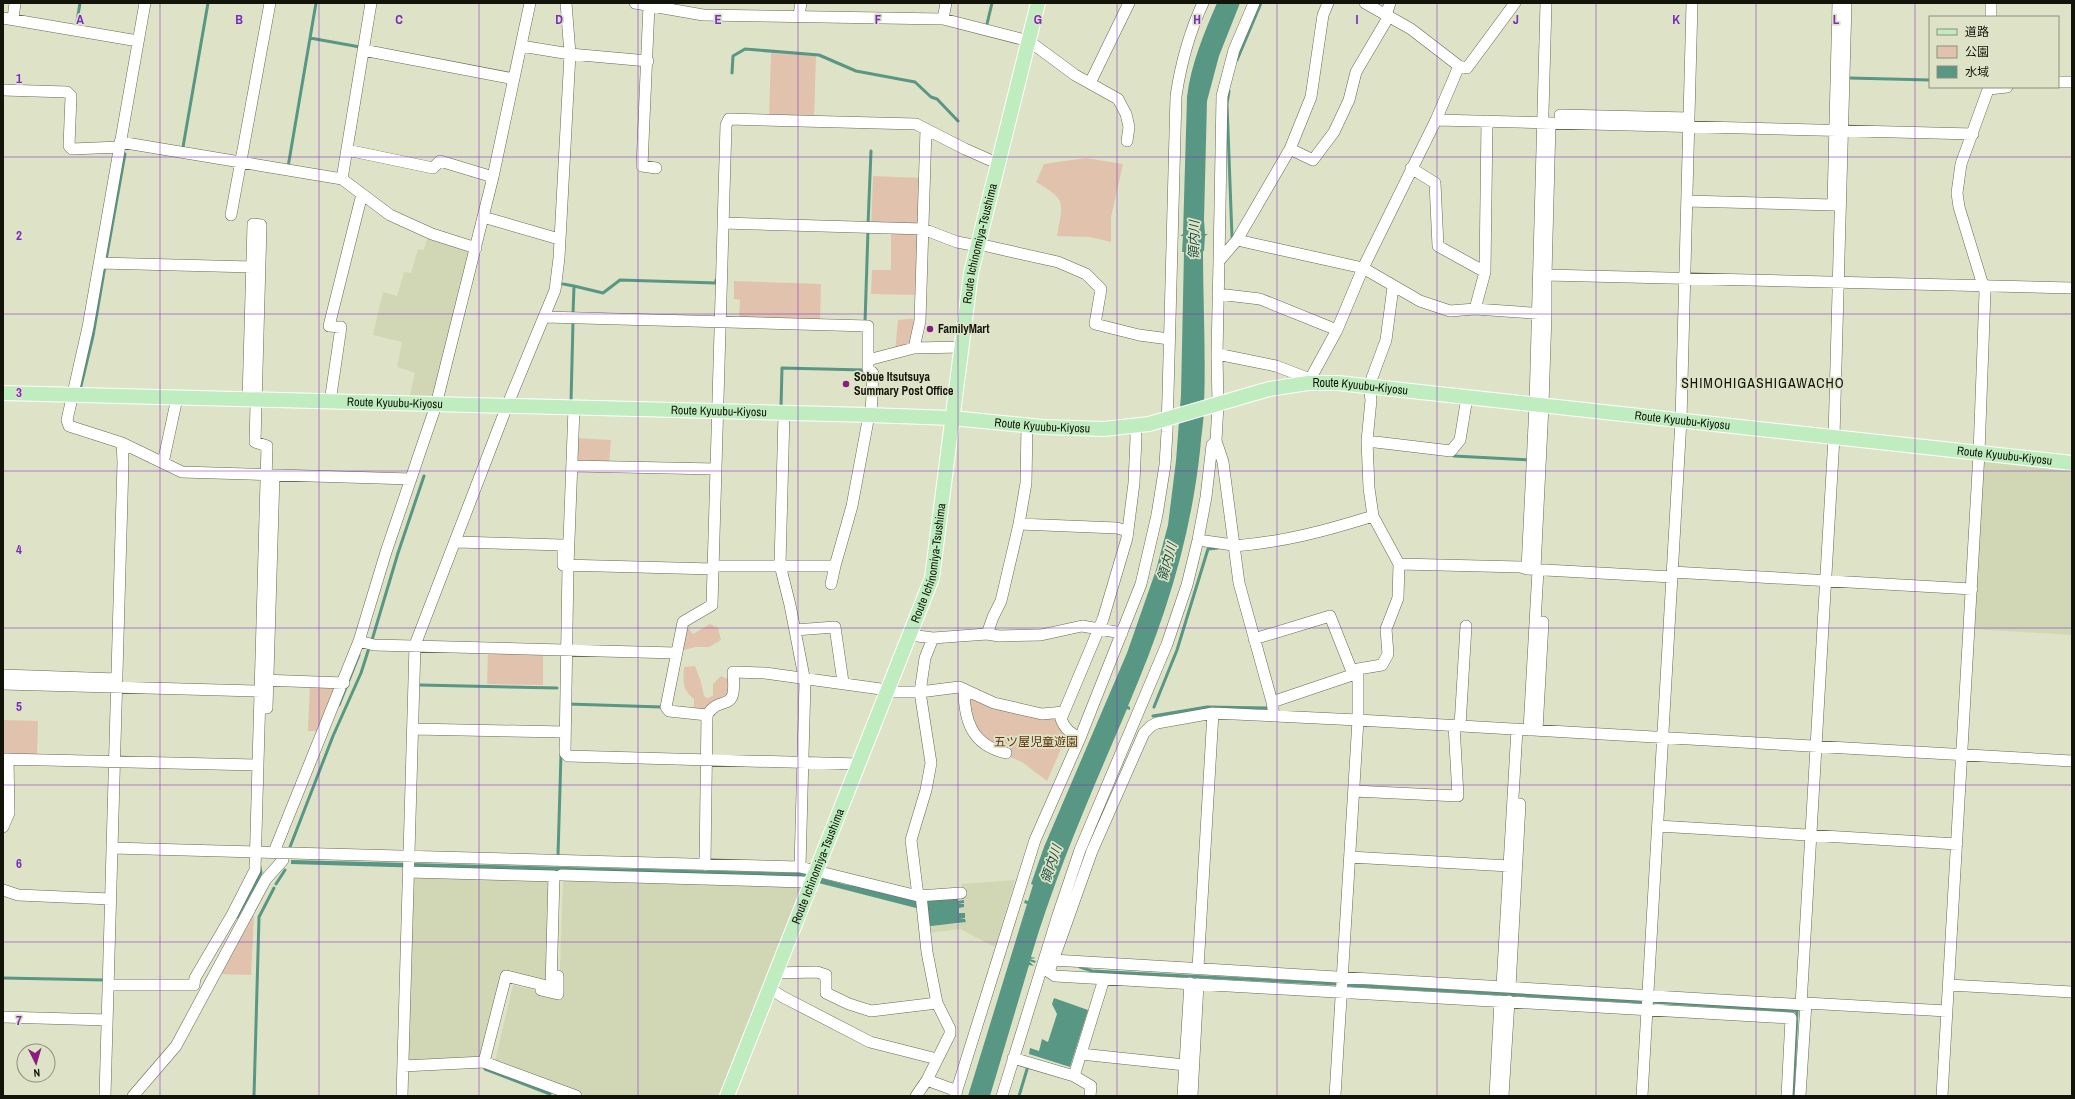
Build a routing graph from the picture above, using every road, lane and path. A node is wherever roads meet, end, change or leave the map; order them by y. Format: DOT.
graph roads {
  1 [pos="15,3"];
  2 [pos="145,3"];
  3 [pos="270,3"];
  4 [pos="370,3"];
  5 [pos="530,3"];
  6 [pos="566,3"];
  7 [pos="635,3"];
  8 [pos="801,3"];
  9 [pos="946,3"];
  10 [pos="1038,3"];
  11 [pos="1129,3"];
  12 [pos="1203,3"];
  13 [pos="1254,3"];
  14 [pos="1328,3"];
  15 [pos="1365,3"];
  16 [pos="1390,3"];
  17 [pos="1515,3"];
  18 [pos="1546,3"];
  19 [pos="1692,3"];
  20 [pos="1838,3"];
  21 [pos="1846,3"];
  22 [pos="1991,3"];
  23 [pos="649,5"];
  24 [pos="799,15"];
  25 [pos="1387,16"];
  26 [pos="1990,16"];
  27 [pos="8,18"];
  28 [pos="943,19"];
  29 [pos="138,41"];
  30 [pos="1029,41"];
  31 [pos="521,46"];
  32 [pos="363,50"];
  33 [pos="570,54"];
  34 [pos="648,61"];
  35 [pos="1459,66"];
  36 [pos="514,79"];
  37 [pos="2059,82"];
  38 [pos="2072,82"];
  39 [pos="1090,83"];
  40 [pos="1989,88"];
  41 [pos="3,90"];
  42 [pos="1436,120"];
  43 [pos="1545,120"];
  44 [pos="1487,121"];
  45 [pos="1689,122"];
  46 [pos="926,129"];
  47 [pos="1839,130"];
  48 [pos="1973,134"];
  49 [pos="1127,141"];
  50 [pos="119,144"];
  51 [pos="1290,149"];
  52 [pos="347,150"];
  53 [pos="241,163"];
  54 [pos="999,164"];
  55 [pos="656,168"];
  56 [pos="1411,168"];
  57 [pos="494,177"];
  58 [pos="342,179"];
  59 [pos="362,194"];
  60 [pos="1687,201"];
  61 [pos="1833,205"];
  62 [pos="231,215"];
  63 [pos="484,217"];
  64 [pos="723,223"];
  65 [pos="923,229"];
  66 [pos="559,239"];
  67 [pos="1237,240"];
  68 [pos="978,245"];
  69 [pos="476,248"];
  70 [pos="1219,261"];
  71 [pos="99,262"];
  72 [pos="252,267"];
  73 [pos="1363,268"];
  74 [pos="1485,272"];
  75 [pos="1546,275"];
  76 [pos="1684,279"];
  77 [pos="1835,283"];
  78 [pos="1983,286"];
  79 [pos="1393,287"];
  80 [pos="2072,288"];
  81 [pos="1218,294"];
  82 [pos="1475,309"];
  83 [pos="1541,314"];
  84 [pos="545,317"];
  85 [pos="720,322"];
  86 [pos="1337,330"];
  87 [pos="1169,339"];
  88 [pos="962,347"];
  89 [pos="914,348"];
  90 [pos="1217,354"];
  91 [pos="868,360"];
  92 [pos="1309,381"];
  93 [pos="1369,386"];
  94 [pos="3,393"];
  95 [pos="72,395"];
  96 [pos="1467,397"];
  97 [pos="177,398"];
  98 [pos="252,400"];
  99 [pos="330,402"];
  100 [pos="436,405"];
  101 [pos="1216,405"];
  102 [pos="1539,405"];
  103 [pos="507,406"];
  104 [pos="574,408"];
  105 [pos="718,412"];
  106 [pos="784,414"];
  107 [pos="870,415"];
  108 [pos="952,418"];
  109 [pos="1169,418"];
  110 [pos="1681,420"];
  111 [pos="1027,425"];
  112 [pos="1135,426"];
  113 [pos="1831,437"];
  114 [pos="1216,441"];
  115 [pos="1367,441"];
  116 [pos="122,443"];
  117 [pos="1979,453"];
  118 [pos="163,463"];
  119 [pos="2072,463"];
  120 [pos="572,466"];
  121 [pos="716,469"];
  122 [pos="270,475"];
  123 [pos="411,479"];
  124 [pos="1373,516"];
  125 [pos="1019,524"];
  126 [pos="1128,531"];
  127 [pos="1198,540"];
  128 [pos="456,542"];
  129 [pos="1234,546"];
  130 [pos="1398,564"];
  131 [pos="780,565"];
  132 [pos="568,566"];
  133 [pos="834,566"];
  134 [pos="713,568"];
  135 [pos="1536,569"];
  136 [pos="1672,575"];
  137 [pos="1823,581"];
  138 [pos="830,584"];
  139 [pos="1972,589"];
  140 [pos="1466,626"];
  141 [pos="1099,628"];
  142 [pos="795,630"];
  143 [pos="1122,633"];
  144 [pos="987,634"];
  145 [pos="910,635"];
  146 [pos="933,638"];
  147 [pos="1254,639"];
  148 [pos="359,641"];
  149 [pos="416,645"];
  150 [pos="567,650"];
  151 [pos="676,654"];
  152 [pos="1356,673"];
  153 [pos="3,675"];
  154 [pos="804,679"];
  155 [pos="843,682"];
  156 [pos="117,683"];
  157 [pos="263,683"];
  158 [pos="344,683"];
  159 [pos="3,684"];
  160 [pos="964,689"];
  161 [pos="888,691"];
  162 [pos="920,692"];
  163 [pos="1272,702"];
  164 [pos="1064,712"];
  165 [pos="1209,714"];
  166 [pos="707,716"];
  167 [pos="1274,716"];
  168 [pos="1358,720"];
  169 [pos="1457,726"];
  170 [pos="413,729"];
  171 [pos="1527,729"];
  172 [pos="565,732"];
  173 [pos="1662,737"];
  174 [pos="1080,738"];
  175 [pos="1813,746"];
  176 [pos="1006,753"];
  177 [pos="1962,755"];
  178 [pos="6,759"];
  179 [pos="114,760"];
  180 [pos="707,760"];
  181 [pos="2072,761"];
  182 [pos="804,762"];
  183 [pos="859,764"];
  184 [pos="258,765"];
  185 [pos="1354,791"];
  186 [pos="6,812"];
  187 [pos="1658,826"];
  188 [pos="3,827"];
  189 [pos="1808,835"];
  190 [pos="1957,844"];
  191 [pos="112,848"];
  192 [pos="269,852"];
  193 [pos="1350,857"];
  194 [pos="408,864"];
  195 [pos="705,865"];
  196 [pos="1509,866"];
  197 [pos="800,868"];
  198 [pos="560,874"];
  199 [pos="815,878"];
  200 [pos="3,890"];
  201 [pos="961,893"];
  202 [pos="920,897"];
  203 [pos="110,899"];
  204 [pos="1053,960"];
  205 [pos="1195,968"];
  206 [pos="774,973"];
  207 [pos="1342,977"];
  208 [pos="1104,979"];
  209 [pos="108,984"];
  210 [pos="1194,984"];
  211 [pos="1949,985"];
  212 [pos="1506,986"];
  213 [pos="769,988"];
  214 [pos="1342,992"];
  215 [pos="2072,992"];
  216 [pos="1648,994"];
  217 [pos="1504,1001"];
  218 [pos="937,1003"];
  219 [pos="1800,1005"];
  220 [pos="1648,1009"];
  221 [pos="1947,1011"];
  222 [pos="3,1017"];
  223 [pos="107,1020"];
  224 [pos="1081,1054"];
  225 [pos="1013,1058"];
  226 [pos="937,1059"];
  227 [pos="487,1063"];
  228 [pos="1185,1065"];
  229 [pos="403,1066"];
  230 [pos="1074,1076"];
  231 [pos="927,1080"];
  232 [pos="554,1092"];
  233 [pos="956,1093"];
  234 [pos="105,1096"];
  235 [pos="133,1096"];
  236 [pos="402,1096"];
  237 [pos="576,1096"];
  238 [pos="727,1096"];
  239 [pos="916,1096"];
  240 [pos="1002,1096"];
  241 [pos="1090,1096"];
  242 [pos="1183,1096"];
  243 [pos="1192,1096"];
  244 [pos="1335,1096"];
  245 [pos="1495,1096"];
  246 [pos="1503,1096"];
  247 [pos="1642,1096"];
  248 [pos="1787,1096"];
  249 [pos="1800,1096"];
  250 [pos="1942,1096"];
  1 -- 27 [label="street"];
  2 -- 29 [label="street"];
  3 -- 53 [label="street"];
  4 -- 32 [label="street"];
  5 -- 31 [label="street"];
  6 -- 33 [label="street"];
  7 -- 23 [label="street"];
  8 -- 24 [label="street"];
  9 -- 28 [label="street"];
  10 -- 30 [label="main road, Route Ichinomiya-Tsushima"];
  11 -- 39 [label="street"];
  12 -- 87 [label="street"];
  13 -- 70 [label="street"];
  14 -- 51 [label="street"];
  15 -- 25 [label="street"];
  16 -- 25 [label="street"];
  17 -- 35 [label="street"];
  18 -- 43 [label="street"];
  19 -- 45 [label="street"];
  20 -- 47 [label="street"];
  21 -- 47 [label="street"];
  22 -- 26 [label="street"];
  23 -- 24 [label="street"];
  23 -- 34 [label="street"];
  24 -- 28 [label="street"];
  25 -- 35 [label="street"];
  25 -- 51 [label="street"];
  27 -- 29 [label="street"];
  28 -- 30 [label="street"];
  29 -- 50 [label="street"];
  30 -- 39 [label="street"];
  30 -- 54 [label="main road, Route Ichinomiya-Tsushima"];
  31 -- 33 [label="street"];
  31 -- 36 [label="street"];
  32 -- 36 [label="street"];
  32 -- 52 [label="street"];
  33 -- 34 [label="street"];
  33 -- 66 [label="street"];
  34 -- 55 [label="street"];
  35 -- 42 [label="street"];
  36 -- 57 [label="street"];
  37 -- 38 [label="street"];
  39 -- 49 [label="street"];
  40 -- 48 [label="street"];
  41 -- 50 [label="street"];
  42 -- 44 [label="street"];
  42 -- 56 [label="street"];
  43 -- 44 [label="street"];
  43 -- 45 [label="street"];
  43 -- 75 [label="street"];
  43 -- 83 [label="street"];
  44 -- 74 [label="street"];
  45 -- 47 [label="street"];
  45 -- 60 [label="street"];
  46 -- 54 [label="street"];
  46 -- 64 [label="street"];
  46 -- 65 [label="street"];
  47 -- 48 [label="street"];
  47 -- 61 [label="street"];
  47 -- 77 [label="street"];
  48 -- 78 [label="street"];
  50 -- 53 [label="street"];
  50 -- 71 [label="street"];
  51 -- 67 [label="street"];
  52 -- 57 [label="street"];
  52 -- 58 [label="street"];
  53 -- 58 [label="street"];
  53 -- 62 [label="street"];
  54 -- 68 [label="main road, Route Ichinomiya-Tsushima"];
  56 -- 73 [label="street"];
  56 -- 74 [label="street"];
  57 -- 63 [label="street"];
  58 -- 59 [label="street"];
  59 -- 69 [label="street"];
  59 -- 99 [label="street"];
  60 -- 61 [label="street"];
  60 -- 76 [label="street"];
  61 -- 77 [label="street"];
  63 -- 66 [label="street"];
  63 -- 69 [label="street"];
  64 -- 65 [label="street"];
  64 -- 85 [label="street"];
  65 -- 68 [label="street"];
  65 -- 89 [label="street"];
  66 -- 84 [label="street"];
  67 -- 70 [label="street"];
  67 -- 73 [label="street"];
  68 -- 87 [label="street"];
  68 -- 88 [label="main road, Route Ichinomiya-Tsushima"];
  69 -- 100 [label="street"];
  70 -- 81 [label="street"];
  71 -- 72 [label="street"];
  71 -- 95 [label="street"];
  72 -- 98 [label="street"];
  72 -- 98 [label="street"];
  73 -- 79 [label="street"];
  73 -- 86 [label="street"];
  74 -- 82 [label="street"];
  75 -- 76 [label="street"];
  75 -- 83 [label="street"];
  76 -- 77 [label="street"];
  76 -- 110 [label="street"];
  77 -- 78 [label="street"];
  77 -- 113 [label="street"];
  78 -- 80 [label="street"];
  78 -- 117 [label="street"];
  79 -- 82 [label="street"];
  79 -- 93 [label="street"];
  81 -- 86 [label="street"];
  81 -- 90 [label="street"];
  82 -- 83 [label="street"];
  83 -- 102 [label="street"];
  84 -- 85 [label="street"];
  84 -- 103 [label="street"];
  85 -- 91 [label="street"];
  85 -- 105 [label="street"];
  86 -- 92 [label="street"];
  87 -- 109 [label="street"];
  88 -- 89 [label="street"];
  88 -- 108 [label="main road, Route Ichinomiya-Tsushima"];
  89 -- 91 [label="street"];
  90 -- 92 [label="street"];
  90 -- 101 [label="street"];
  91 -- 107 [label="street"];
  92 -- 93 [label="main road, Route Kyuubu-Kiyosu"];
  92 -- 101 [label="main road, Route Kyuubu-Kiyosu"];
  93 -- 96 [label="main road, Route Kyuubu-Kiyosu"];
  93 -- 115 [label="street"];
  94 -- 95 [label="main road, Route Kyuubu-Kiyosu"];
  95 -- 97 [label="main road, Route Kyuubu-Kiyosu"];
  95 -- 116 [label="street"];
  96 -- 102 [label="main road, Route Kyuubu-Kiyosu"];
  96 -- 115 [label="street"];
  97 -- 98 [label="main road, Route Kyuubu-Kiyosu"];
  97 -- 118 [label="street"];
  98 -- 99 [label="main road, Route Kyuubu-Kiyosu"];
  98 -- 122 [label="street"];
  99 -- 100 [label="main road, Route Kyuubu-Kiyosu"];
  100 -- 103 [label="main road, Route Kyuubu-Kiyosu"];
  100 -- 123 [label="street"];
  101 -- 109 [label="main road, Route Kyuubu-Kiyosu"];
  101 -- 114 [label="street"];
  102 -- 110 [label="main road, Route Kyuubu-Kiyosu"];
  102 -- 135 [label="street"];
  103 -- 104 [label="main road, Route Kyuubu-Kiyosu"];
  103 -- 128 [label="street"];
  104 -- 105 [label="main road, Route Kyuubu-Kiyosu"];
  104 -- 120 [label="street"];
  105 -- 106 [label="main road, Route Kyuubu-Kiyosu"];
  105 -- 121 [label="street"];
  106 -- 107 [label="main road, Route Kyuubu-Kiyosu"];
  106 -- 131 [label="street"];
  107 -- 108 [label="main road, Route Kyuubu-Kiyosu"];
  107 -- 133 [label="street"];
  108 -- 111 [label="main road, Route Kyuubu-Kiyosu"];
  108 -- 145 [label="main road, Route Ichinomiya-Tsushima"];
  109 -- 112 [label="main road, Route Kyuubu-Kiyosu"];
  109 -- 143 [label="street"];
  110 -- 113 [label="main road, Route Kyuubu-Kiyosu"];
  110 -- 136 [label="street"];
  111 -- 112 [label="main road, Route Kyuubu-Kiyosu"];
  111 -- 125 [label="street"];
  112 -- 126 [label="street"];
  113 -- 117 [label="main road, Route Kyuubu-Kiyosu"];
  113 -- 137 [label="street"];
  114 -- 127 [label="street"];
  114 -- 129 [label="street"];
  115 -- 124 [label="street"];
  116 -- 118 [label="street"];
  116 -- 156 [label="street"];
  117 -- 119 [label="main road, Route Kyuubu-Kiyosu"];
  117 -- 139 [label="street"];
  118 -- 122 [label="street"];
  120 -- 121 [label="street"];
  120 -- 132 [label="street"];
  121 -- 134 [label="street"];
  122 -- 123 [label="street"];
  122 -- 157 [label="street"];
  123 -- 148 [label="street"];
  124 -- 129 [label="street"];
  124 -- 130 [label="street"];
  125 -- 126 [label="street"];
  125 -- 144 [label="street"];
  126 -- 141 [label="street"];
  127 -- 129 [label="street"];
  127 -- 225 [label="street"];
  128 -- 132 [label="street"];
  128 -- 149 [label="street"];
  129 -- 147 [label="street"];
  130 -- 135 [label="street"];
  130 -- 152 [label="street"];
  131 -- 133 [label="street"];
  131 -- 134 [label="street"];
  131 -- 142 [label="street"];
  132 -- 134 [label="street"];
  132 -- 150 [label="street"];
  133 -- 138 [label="street"];
  134 -- 151 [label="street"];
  135 -- 136 [label="street"];
  135 -- 171 [label="street"];
  136 -- 137 [label="street"];
  136 -- 173 [label="street"];
  137 -- 139 [label="street"];
  137 -- 175 [label="street"];
  139 -- 177 [label="street"];
  140 -- 169 [label="street"];
  141 -- 143 [label="street"];
  141 -- 144 [label="street"];
  141 -- 164 [label="street"];
  142 -- 154 [label="street"];
  142 -- 155 [label="street"];
  143 -- 174 [label="street"];
  144 -- 146 [label="street"];
  145 -- 146 [label="street"];
  145 -- 161 [label="main road, Route Ichinomiya-Tsushima"];
  146 -- 162 [label="street"];
  147 -- 152 [label="street"];
  147 -- 163 [label="street"];
  148 -- 149 [label="street"];
  148 -- 158 [label="street"];
  149 -- 150 [label="street"];
  149 -- 170 [label="street"];
  150 -- 151 [label="street"];
  150 -- 172 [label="street"];
  151 -- 166 [label="street"];
  152 -- 163 [label="street"];
  152 -- 168 [label="street"];
  153 -- 156 [label="street"];
  154 -- 155 [label="street"];
  154 -- 166 [label="street"];
  154 -- 182 [label="street"];
  155 -- 161 [label="street"];
  156 -- 157 [label="street"];
  156 -- 159 [label="street"];
  156 -- 179 [label="street"];
  157 -- 158 [label="street"];
  157 -- 184 [label="street"];
  157 -- 192 [label="street"];
  158 -- 192 [label="street"];
  160 -- 162 [label="street"];
  160 -- 164 [label="street"];
  160 -- 176 [label="street"];
  161 -- 162 [label="street"];
  161 -- 183 [label="main road, Route Ichinomiya-Tsushima"];
  162 -- 202 [label="street"];
  163 -- 167 [label="street"];
  164 -- 174 [label="street"];
  165 -- 167 [label="street"];
  165 -- 204 [label="street"];
  165 -- 205 [label="street"];
  166 -- 180 [label="street"];
  167 -- 168 [label="street"];
  168 -- 169 [label="street"];
  168 -- 185 [label="street"];
  169 -- 171 [label="street"];
  169 -- 185 [label="street"];
  170 -- 172 [label="street"];
  170 -- 194 [label="street"];
  171 -- 173 [label="street"];
  171 -- 196 [label="street"];
  171 -- 212 [label="street"];
  172 -- 180 [label="street"];
  173 -- 175 [label="street"];
  173 -- 187 [label="street"];
  174 -- 233 [label="street"];
  175 -- 177 [label="street"];
  175 -- 189 [label="street"];
  177 -- 181 [label="street"];
  177 -- 190 [label="street"];
  178 -- 179 [label="street"];
  178 -- 186 [label="street"];
  179 -- 184 [label="street"];
  179 -- 191 [label="street"];
  180 -- 182 [label="street"];
  180 -- 195 [label="street"];
  182 -- 183 [label="street"];
  182 -- 197 [label="street"];
  183 -- 199 [label="main road, Route Ichinomiya-Tsushima"];
  184 -- 192 [label="street"];
  185 -- 193 [label="street"];
  186 -- 188 [label="street"];
  187 -- 189 [label="street"];
  187 -- 216 [label="street"];
  189 -- 190 [label="street"];
  189 -- 219 [label="street"];
  190 -- 211 [label="street"];
  191 -- 192 [label="street"];
  191 -- 203 [label="street"];
  192 -- 194 [label="street"];
  192 -- 209 [label="street"];
  192 -- 235 [label="street"];
  193 -- 196 [label="street"];
  193 -- 207 [label="street"];
  194 -- 198 [label="street"];
  194 -- 198 [label="street"];
  194 -- 229 [label="street"];
  195 -- 197 [label="street"];
  195 -- 198 [label="street"];
  196 -- 212 [label="street"];
  197 -- 199 [label="street"];
  198 -- 199 [label="street"];
  198 -- 227 [label="street"];
  199 -- 202 [label="street"];
  199 -- 206 [label="main road, Route Ichinomiya-Tsushima"];
  200 -- 203 [label="street"];
  201 -- 202 [label="street"];
  202 -- 218 [label="street"];
  203 -- 209 [label="street"];
  204 -- 205 [label="street"];
  204 -- 208 [label="street"];
  205 -- 207 [label="street"];
  206 -- 213 [label="main road, Route Ichinomiya-Tsushima"];
  206 -- 218 [label="street"];
  207 -- 212 [label="street"];
  207 -- 214 [label="street"];
  208 -- 210 [label="street"];
  208 -- 224 [label="street"];
  209 -- 223 [label="street"];
  210 -- 214 [label="street"];
  210 -- 228 [label="street"];
  210 -- 243 [label="street"];
  211 -- 215 [label="street"];
  211 -- 221 [label="street"];
  212 -- 216 [label="street"];
  213 -- 226 [label="street"];
  213 -- 238 [label="main road, Route Ichinomiya-Tsushima"];
  214 -- 217 [label="street"];
  214 -- 244 [label="street"];
  216 -- 219 [label="street"];
  216 -- 220 [label="street"];
  217 -- 220 [label="street"];
  217 -- 245 [label="street"];
  217 -- 246 [label="street"];
  218 -- 226 [label="street"];
  219 -- 221 [label="street"];
  219 -- 249 [label="street"];
  220 -- 247 [label="street"];
  220 -- 248 [label="street"];
  221 -- 250 [label="street"];
  222 -- 223 [label="street"];
  223 -- 234 [label="street"];
  224 -- 228 [label="street"];
  224 -- 230 [label="street"];
  225 -- 230 [label="street"];
  225 -- 240 [label="street"];
  226 -- 231 [label="street"];
  227 -- 229 [label="street"];
  227 -- 232 [label="street"];
  228 -- 242 [label="street"];
  229 -- 236 [label="street"];
  230 -- 241 [label="street"];
  231 -- 233 [label="street"];
  231 -- 239 [label="street"];
  232 -- 237 [label="street"];
}
